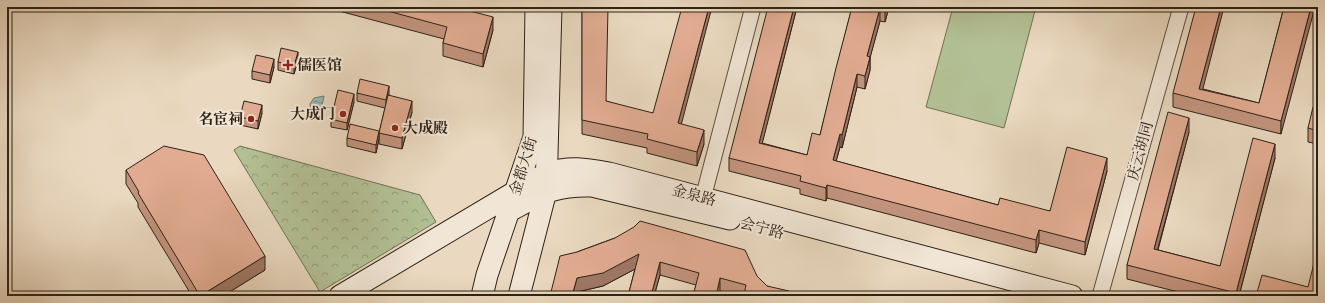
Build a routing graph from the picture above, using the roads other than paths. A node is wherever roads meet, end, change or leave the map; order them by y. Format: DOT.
graph roads {
  1 [pos="536,7"];
  2 [pos="551,7"];
  3 [pos="753,7"];
  4 [pos="1181,7"];
  5 [pos="547,182"];
  6 [pos="516,191"];
  7 [pos="703,198"];
  8 [pos="510,211"];
  9 [pos="340,296"];
  10 [pos="368,296"];
  11 [pos="482,296"];
  12 [pos="519,296"];
  13 [pos="1016,296"];
  14 [pos="1072,296"];
  15 [pos="1100,296"];
  1 -- 6 [label="main road, 金都大街"];
  2 -- 5 [label="main road, 金都大街"];
  3 -- 7 [label="street"];
  4 -- 15 [label="street, 庆云胡同"];
  5 -- 6 [label="main road, 金泉路"];
  5 -- 7 [label="main road, 金泉路"];
  5 -- 8 [label="main road, 会宁路"];
  5 -- 12 [label="main road, 金都大街"];
  5 -- 13 [label="main road, 会宁路"];
  6 -- 8 [label="main road, 金都大街"];
  6 -- 9 [label="main road, 金泉路"];
  7 -- 14 [label="main road, 金泉路"];
  8 -- 10 [label="main road"];
  8 -- 11 [label="main road, 金都大街"];
}
